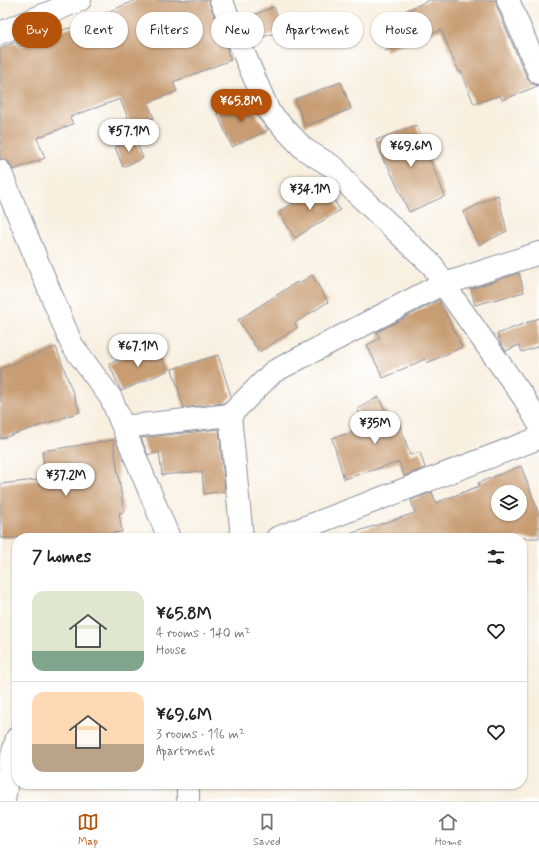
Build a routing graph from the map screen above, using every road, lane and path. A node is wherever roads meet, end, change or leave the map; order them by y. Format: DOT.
graph roads {
  1 [pos="80,0"];
  2 [pos="221,0"];
  3 [pos="508,0"];
  4 [pos="0,33"];
  5 [pos="539,73"];
  6 [pos="0,171"];
  7 [pos="539,253"];
  8 [pos="444,285"];
  9 [pos="230,415"];
  10 [pos="539,424"];
  11 [pos="124,427"];
  12 [pos="539,438"];
  13 [pos="167,533"];
  14 [pos="242,533"];
  15 [pos="290,533"];
  16 [pos="12,756"];
  17 [pos="188,789"];
  18 [pos="4,801"];
  19 [pos="188,801"];
  1 -- 4 [label="street"];
  2 -- 8 [label="street"];
  3 -- 5 [label="street"];
  6 -- 11 [label="street"];
  7 -- 8 [label="street"];
  8 -- 9 [label="street"];
  8 -- 10 [label="street"];
  9 -- 11 [label="street"];
  9 -- 14 [label="street"];
  11 -- 13 [label="street"];
  12 -- 15 [label="street"];
  16 -- 18 [label="street"];
  17 -- 19 [label="street"];
}
